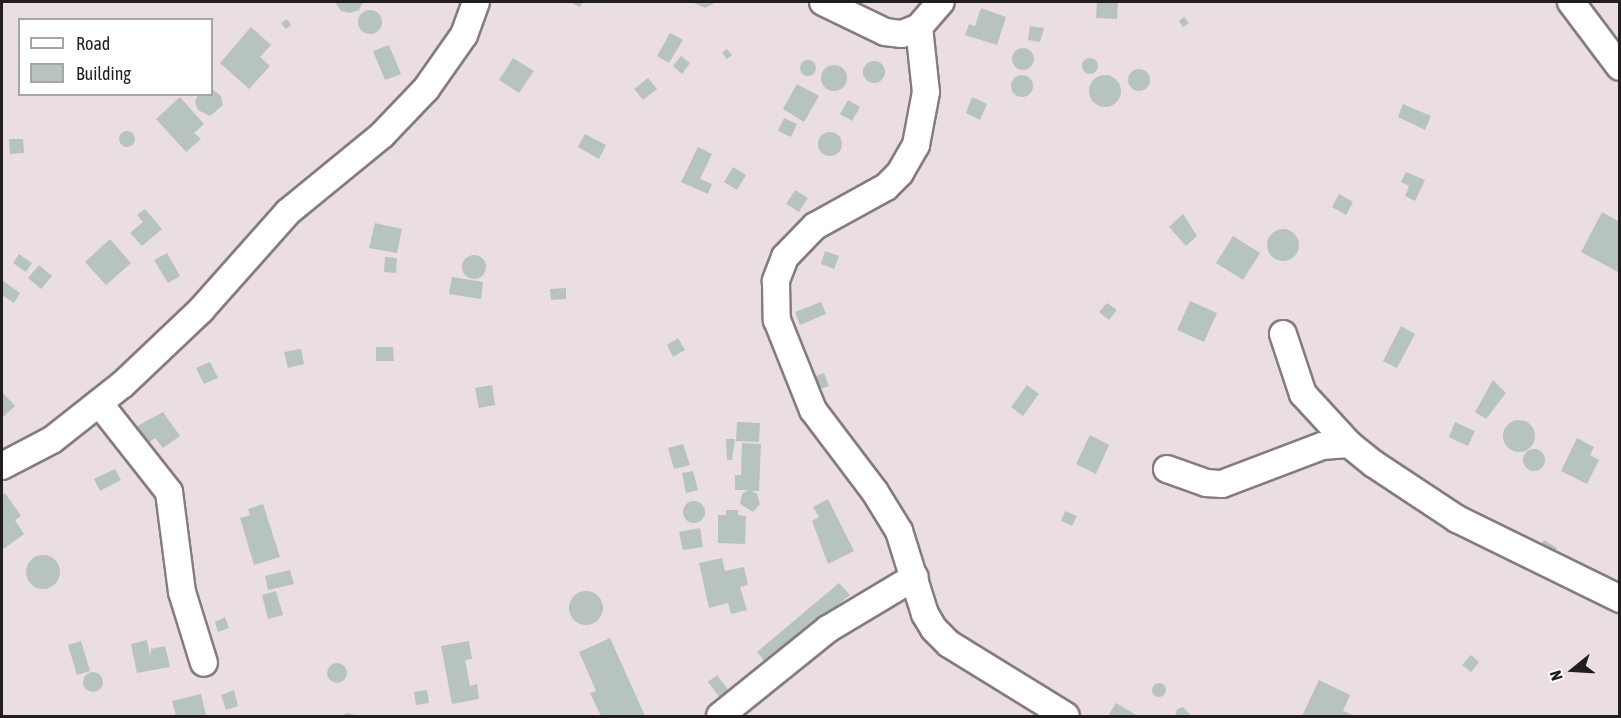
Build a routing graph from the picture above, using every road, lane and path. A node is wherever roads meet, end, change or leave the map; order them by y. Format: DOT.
graph roads {
  1 [pos="476,2"];
  2 [pos="823,2"];
  3 [pos="941,2"];
  4 [pos="1571,2"];
  5 [pos="919,27"];
  6 [pos="1620,67"];
  7 [pos="1283,334"];
  8 [pos="99,403"];
  9 [pos="1349,444"];
  10 [pos="2,466"];
  11 [pos="1167,469"];
  12 [pos="915,577"];
  13 [pos="1620,599"];
  14 [pos="204,663"];
  15 [pos="720,717"];
  16 [pos="1066,717"];
  1 -- 8 [label="street"];
  2 -- 5 [label="street"];
  3 -- 5 [label="street"];
  4 -- 6 [label="street"];
  5 -- 12 [label="street"];
  7 -- 9 [label="street"];
  8 -- 10 [label="street"];
  8 -- 14 [label="street"];
  9 -- 11 [label="street"];
  9 -- 13 [label="street"];
  12 -- 15 [label="street"];
  12 -- 16 [label="street"];
}
